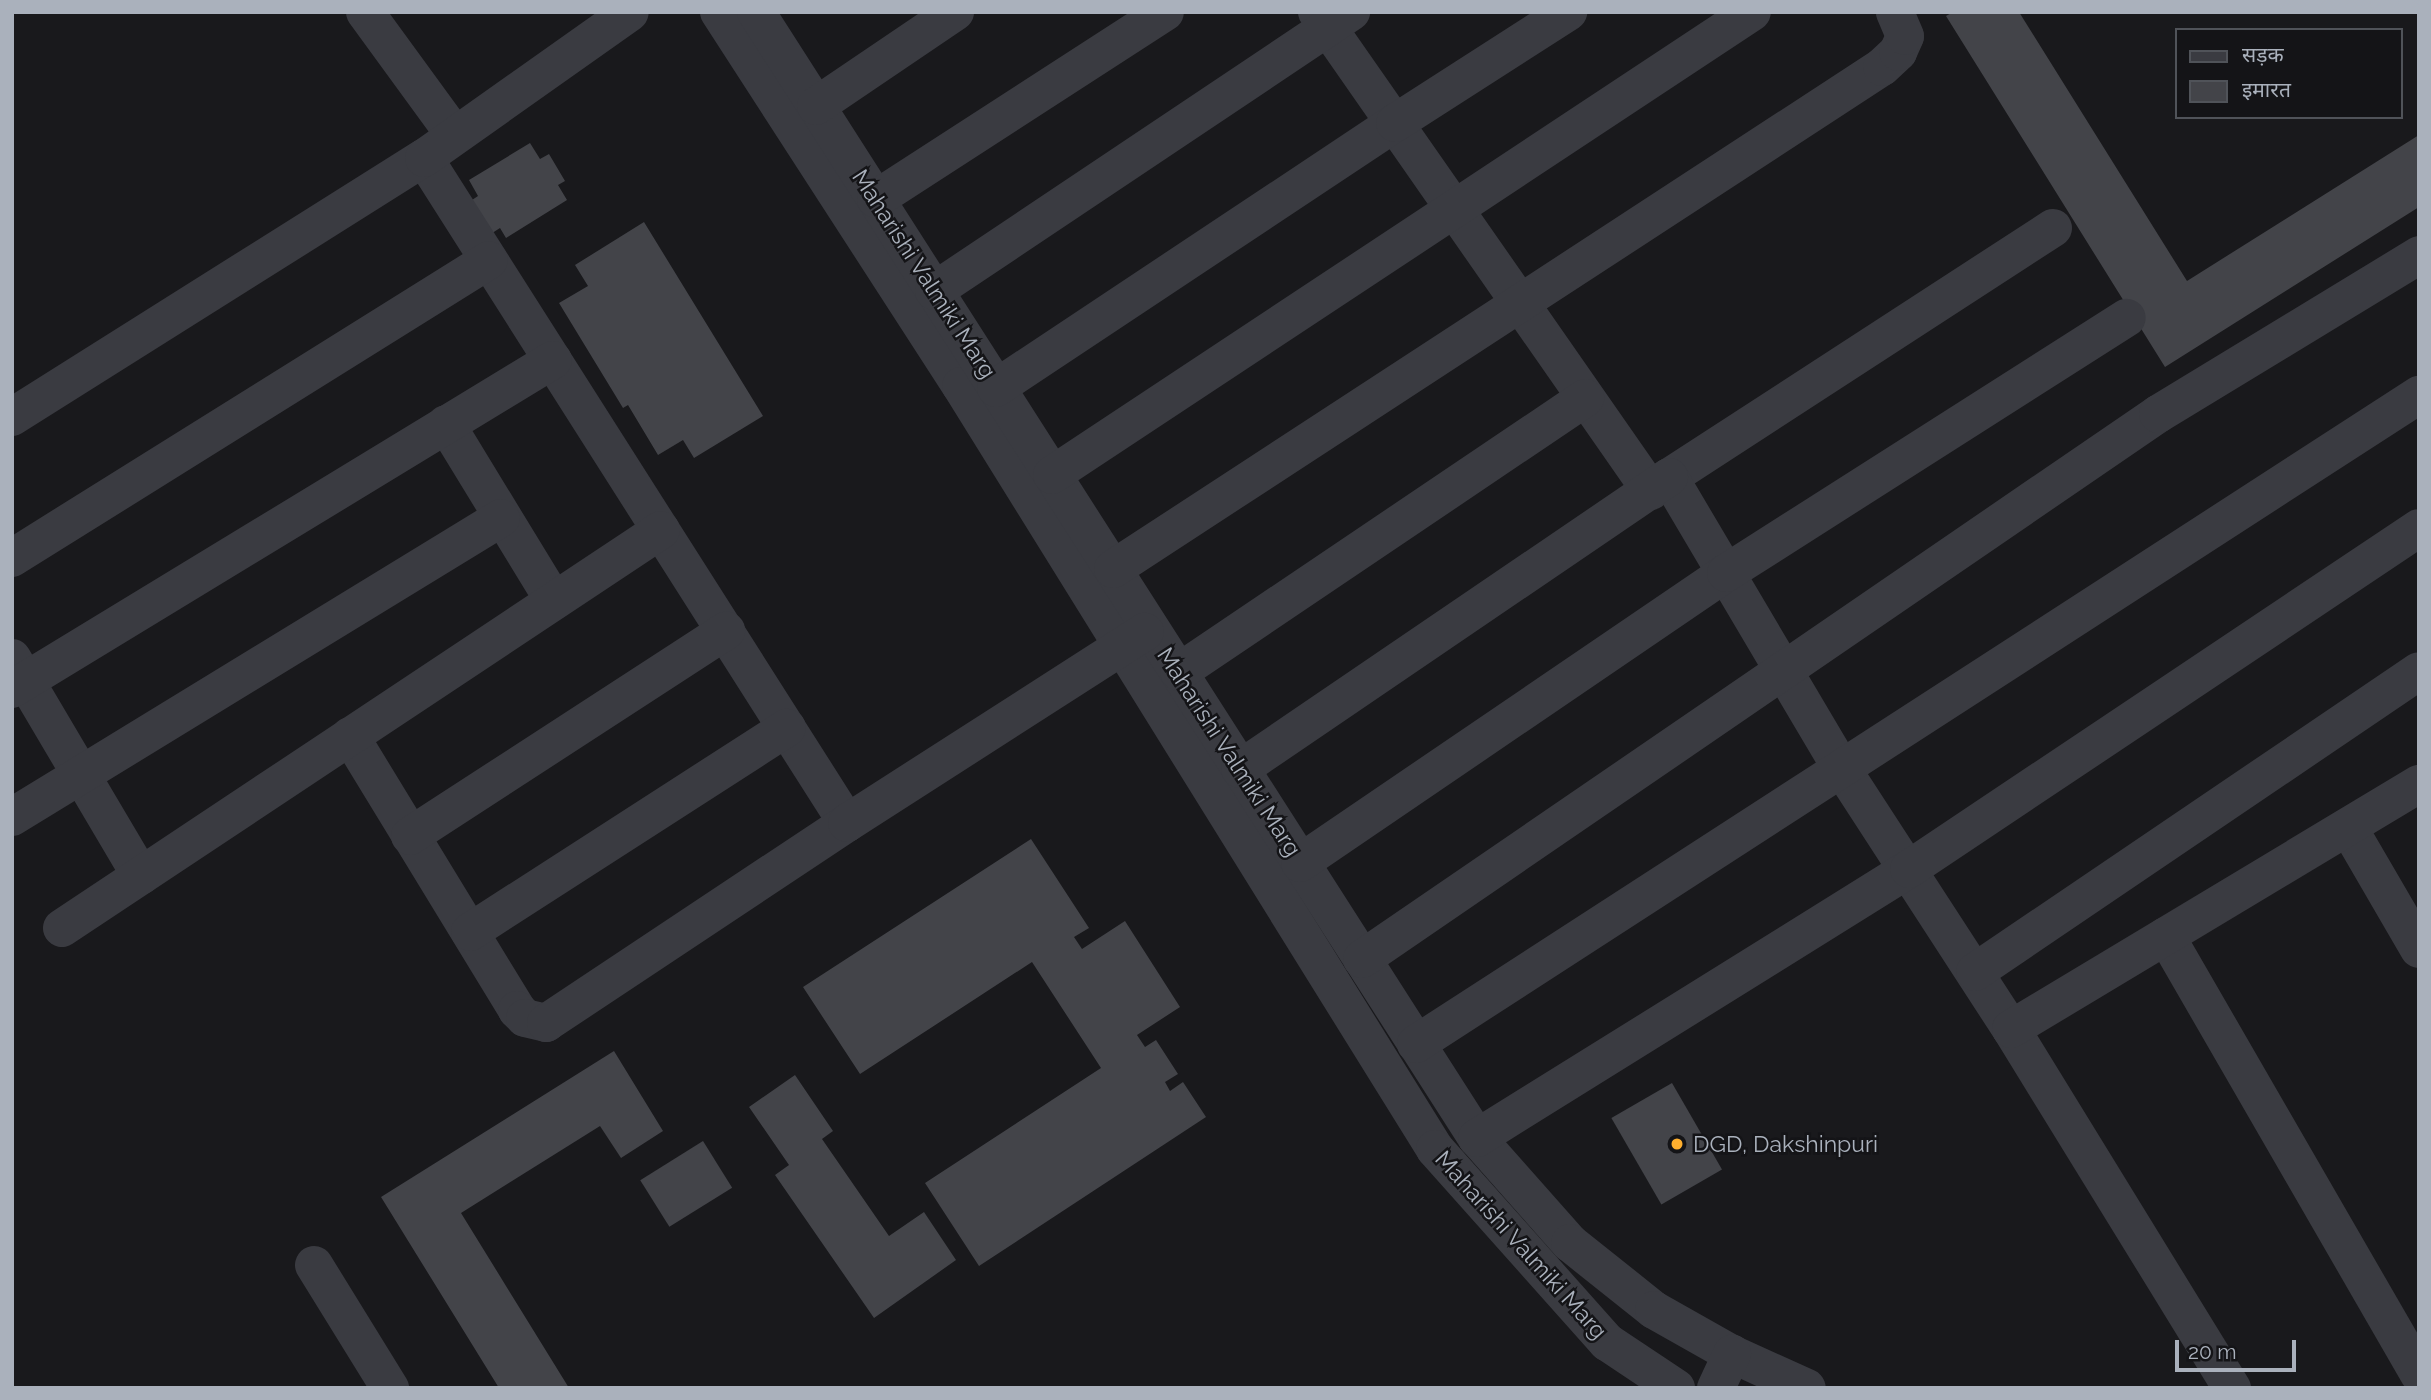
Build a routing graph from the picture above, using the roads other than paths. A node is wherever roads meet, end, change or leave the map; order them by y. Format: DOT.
graph roads {
  1 [pos="365,12"];
  2 [pos="631,12"];
  3 [pos="719,12"];
  4 [pos="955,12"];
  5 [pos="1165,12"];
  6 [pos="1568,12"];
  7 [pos="1752,12"];
  8 [pos="1895,12"];
  9 [pos="758,13"];
  10 [pos="1332,17"];
  11 [pos="816,106"];
  12 [pos="1395,123"];
  13 [pos="454,134"];
  14 [pos="424,158"];
  15 [pos="876,199"];
  16 [pos="1454,209"];
  17 [pos="2053,228"];
  18 [pos="2419,255"];
  19 [pos="489,260"];
  20 [pos="934,291"];
  21 [pos="1520,302"];
  22 [pos="2127,318"];
  23 [pos="553,359"];
  24 [pos="996,387"];
  25 [pos="2419,395"];
  26 [pos="1586,398"];
  27 [pos="12,417"];
  28 [pos="446,424"];
  29 [pos="1052,475"];
  30 [pos="1660,484"];
  31 [pos="501,517"];
  32 [pos="2419,528"];
  33 [pos="661,530"];
  34 [pos="12,558"];
  35 [pos="1112,569"];
  36 [pos="1726,573"];
  37 [pos="554,601"];
  38 [pos="726,631"];
  39 [pos="1137,637"];
  40 [pos="1783,669"];
  41 [pos="2419,671"];
  42 [pos="1179,672"];
  43 [pos="17,676"];
  44 [pos="787,728"];
  45 [pos="350,736"];
  46 [pos="1240,769"];
  47 [pos="1842,769"];
  48 [pos="81,775"];
  49 [pos="2419,784"];
  50 [pos="12,817"];
  51 [pos="847,822"];
  52 [pos="2348,827"];
  53 [pos="410,836"];
  54 [pos="1300,863"];
  55 [pos="1909,869"];
  56 [pos="141,876"];
  57 [pos="62,928"];
  58 [pos="470,932"];
  59 [pos="2166,936"];
  60 [pos="2419,949"];
  61 [pos="1362,959"];
  62 [pos="1975,972"];
  63 [pos="2011,1029"];
  64 [pos="1416,1044"];
  65 [pos="1477,1138"];
  66 [pos="314,1265"];
  67 [pos="1732,1354"];
  68 [pos="2419,1374"];
  69 [pos="390,1388"];
  70 [pos="1676,1388"];
  71 [pos="1716,1388"];
  72 [pos="1807,1388"];
  73 [pos="2232,1388"];
  1 -- 13 [label="street"];
  2 -- 13 [label="street"];
  3 -- 39 [label="street, Maharishi Valmiki Marg"];
  4 -- 11 [label="street"];
  5 -- 15 [label="street"];
  6 -- 12 [label="street"];
  7 -- 16 [label="street"];
  8 -- 21 [label="street"];
  9 -- 11 [label="street, Maharishi Valmiki Marg"];
  10 -- 12 [label="street"];
  10 -- 20 [label="street"];
  11 -- 15 [label="street, Maharishi Valmiki Marg"];
  12 -- 16 [label="street"];
  12 -- 24 [label="street"];
  13 -- 14 [label="street"];
  14 -- 19 [label="street"];
  14 -- 27 [label="street"];
  15 -- 20 [label="street, Maharishi Valmiki Marg"];
  16 -- 21 [label="street"];
  16 -- 29 [label="street"];
  17 -- 30 [label="street"];
  18 -- 40 [label="street"];
  19 -- 23 [label="street"];
  19 -- 34 [label="street"];
  20 -- 24 [label="street, Maharishi Valmiki Marg"];
  21 -- 26 [label="street"];
  21 -- 35 [label="street"];
  22 -- 36 [label="street"];
  23 -- 28 [label="street"];
  23 -- 33 [label="street"];
  24 -- 29 [label="street, Maharishi Valmiki Marg"];
  25 -- 47 [label="street"];
  26 -- 30 [label="street"];
  26 -- 42 [label="street"];
  28 -- 31 [label="street"];
  28 -- 43 [label="street"];
  29 -- 35 [label="street, Maharishi Valmiki Marg"];
  30 -- 36 [label="street"];
  30 -- 46 [label="street"];
  31 -- 37 [label="street"];
  31 -- 48 [label="street"];
  32 -- 55 [label="street"];
  33 -- 37 [label="street"];
  33 -- 38 [label="street"];
  35 -- 39 [label="street, Maharishi Valmiki Marg"];
  36 -- 40 [label="street"];
  36 -- 54 [label="street"];
  37 -- 45 [label="street"];
  38 -- 44 [label="street"];
  38 -- 53 [label="street"];
  39 -- 42 [label="street, Maharishi Valmiki Marg"];
  39 -- 51 [label="street"];
  39 -- 70 [label="street, Maharishi Valmiki Marg"];
  40 -- 47 [label="street"];
  40 -- 61 [label="street"];
  41 -- 62 [label="street"];
  42 -- 46 [label="street, Maharishi Valmiki Marg"];
  43 -- 48 [label="street"];
  44 -- 51 [label="street"];
  44 -- 58 [label="street"];
  45 -- 53 [label="street"];
  45 -- 56 [label="street"];
  46 -- 54 [label="street, Maharishi Valmiki Marg"];
  47 -- 55 [label="street"];
  47 -- 64 [label="street"];
  48 -- 50 [label="street"];
  48 -- 56 [label="street"];
  49 -- 52 [label="street"];
  51 -- 58 [label="street"];
  52 -- 59 [label="street"];
  52 -- 60 [label="street"];
  53 -- 58 [label="street"];
  54 -- 61 [label="street, Maharishi Valmiki Marg"];
  55 -- 62 [label="street"];
  55 -- 65 [label="street"];
  56 -- 57 [label="street"];
  59 -- 63 [label="street"];
  59 -- 68 [label="street"];
  61 -- 64 [label="street, Maharishi Valmiki Marg"];
  62 -- 63 [label="street"];
  63 -- 73 [label="street"];
  64 -- 65 [label="street, Maharishi Valmiki Marg"];
  65 -- 67 [label="street, Maharishi Valmiki Marg"];
  66 -- 69 [label="street"];
  67 -- 71 [label="street"];
  67 -- 72 [label="street, Maharishi Valmiki Marg"];
}
